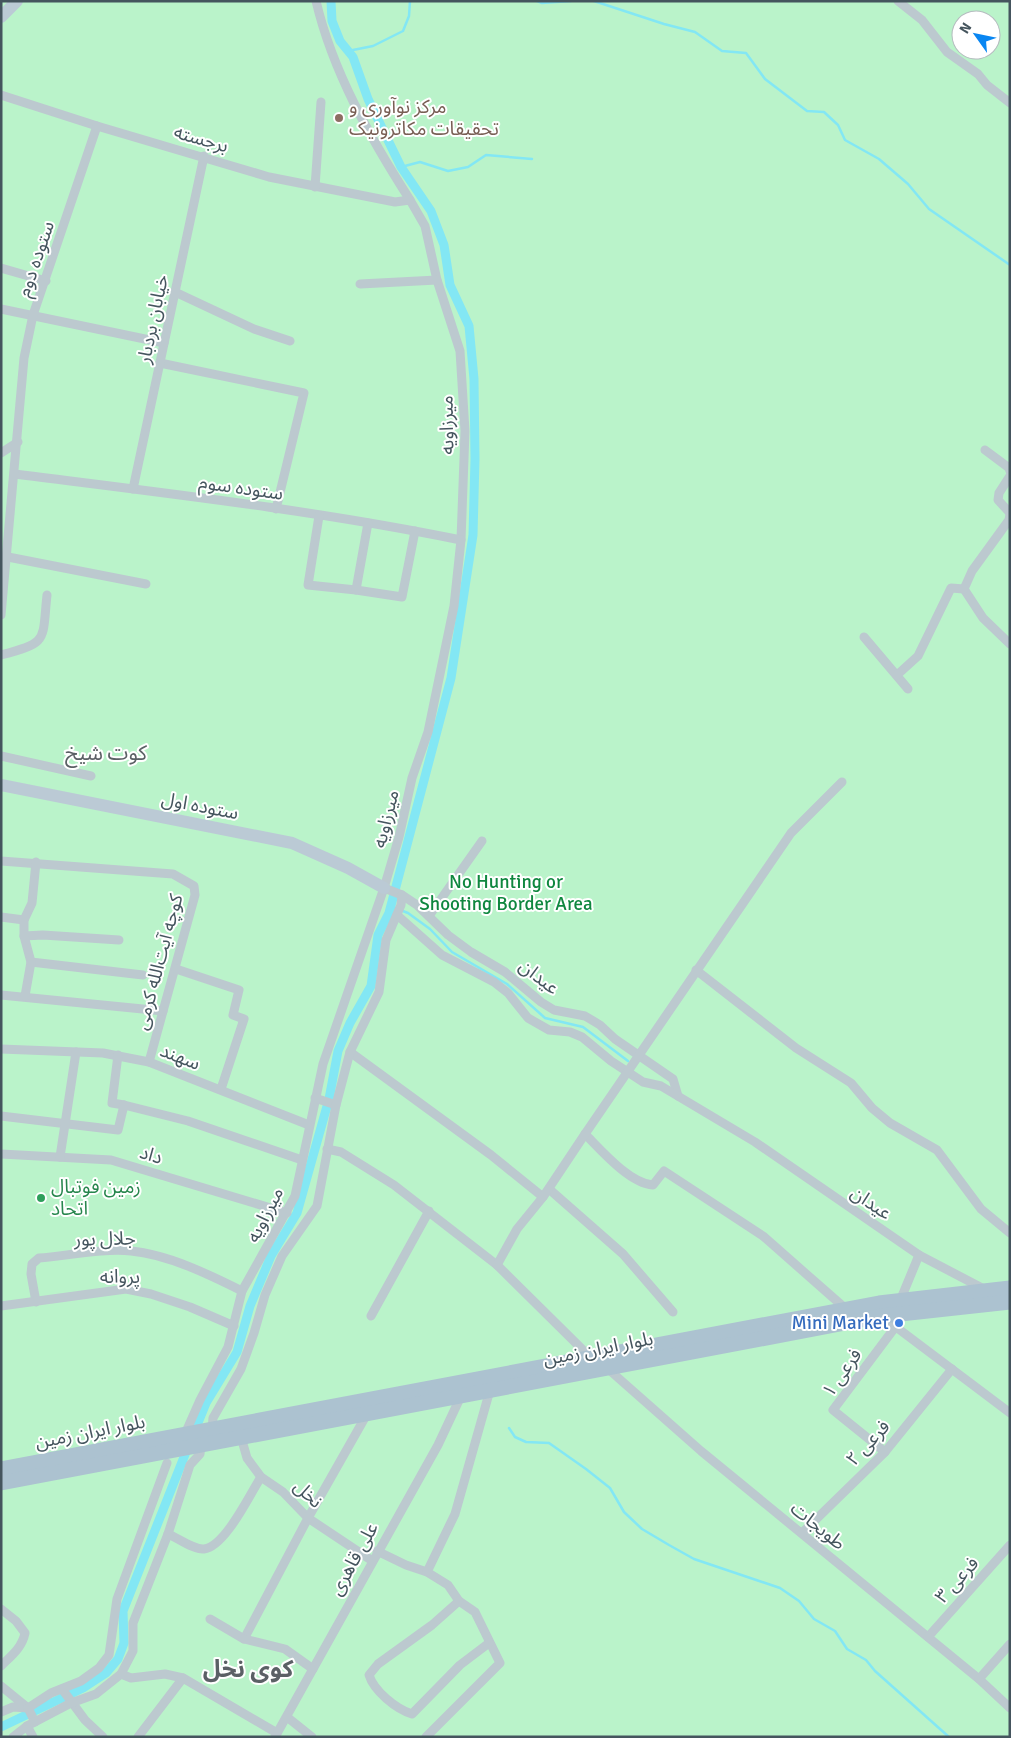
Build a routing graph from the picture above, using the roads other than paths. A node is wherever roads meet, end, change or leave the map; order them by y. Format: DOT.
graph roads {
  1 [pos="16,1"];
  2 [pos="316,1"];
  3 [pos="898,1"];
  4 [pos="1,18"];
  5 [pos="1,94"];
  6 [pos="321,102"];
  7 [pos="1010,103"];
  8 [pos="97,126"];
  9 [pos="204,156"];
  10 [pos="315,187"];
  11 [pos="410,200"];
  12 [pos="1,268"];
  13 [pos="438,280"];
  14 [pos="46,281"];
  15 [pos="360,284"];
  16 [pos="175,292"];
  17 [pos="1,309"];
  18 [pos="33,315"];
  19 [pos="290,341"];
  20 [pos="164,343"];
  21 [pos="160,364"];
  22 [pos="18,442"];
  23 [pos="984,450"];
  24 [pos="1,453"];
  25 [pos="1010,471"];
  26 [pos="15,474"];
  27 [pos="1010,476"];
  28 [pos="133,489"];
  29 [pos="276,509"];
  30 [pos="1010,514"];
  31 [pos="319,516"];
  32 [pos="368,523"];
  33 [pos="415,531"];
  34 [pos="461,540"];
  35 [pos="8,557"];
  36 [pos="146,584"];
  37 [pos="964,589"];
  38 [pos="356,590"];
  39 [pos="47,595"];
  40 [pos="1,615"];
  41 [pos="864,637"];
  42 [pos="1010,644"];
  43 [pos="1,655"];
  44 [pos="897,675"];
  45 [pos="908,689"];
  46 [pos="1,756"];
  47 [pos="91,776"];
  48 [pos="842,782"];
  49 [pos="1,785"];
  50 [pos="482,841"];
  51 [pos="1,861"];
  52 [pos="36,862"];
  53 [pos="386,889"];
  54 [pos="400,894"];
  55 [pos="399,911"];
  56 [pos="429,916"];
  57 [pos="1,917"];
  58 [pos="24,920"];
  59 [pos="24,936"];
  60 [pos="119,940"];
  61 [pos="32,962"];
  62 [pos="176,969"];
  63 [pos="696,970"];
  64 [pos="143,975"];
  65 [pos="1,995"];
  66 [pos="25,996"];
  67 [pos="163,1011"];
  68 [pos="1,1049"];
  69 [pos="76,1052"];
  70 [pos="350,1052"];
  71 [pos="118,1055"];
  72 [pos="638,1055"];
  73 [pos="149,1062"];
  74 [pos="627,1072"];
  75 [pos="221,1089"];
  76 [pos="678,1096"];
  77 [pos="319,1100"];
  78 [pos="334,1104"];
  79 [pos="124,1105"];
  80 [pos="1,1116"];
  81 [pos="65,1123"];
  82 [pos="309,1124"];
  83 [pos="584,1134"];
  84 [pos="327,1149"];
  85 [pos="1,1154"];
  86 [pos="60,1157"];
  87 [pos="302,1160"];
  88 [pos="546,1194"];
  89 [pos="429,1211"];
  90 [pos="287,1213"];
  91 [pos="1010,1233"];
  92 [pos="919,1255"];
  93 [pos="497,1265"];
  94 [pos="1010,1288"];
  95 [pos="242,1291"];
  96 [pos="986,1291"];
  97 [pos="900,1300"];
  98 [pos="36,1302"];
  99 [pos="1010,1302"];
  100 [pos="1,1306"];
  101 [pos="846,1309"];
  102 [pos="673,1312"];
  103 [pos="371,1316"];
  104 [pos="882,1316"];
  105 [pos="234,1326"];
  106 [pos="896,1326"];
  107 [pos="590,1357"];
  108 [pos="606,1368"];
  109 [pos="952,1369"];
  110 [pos="490,1390"];
  111 [pos="461,1396"];
  112 [pos="1010,1413"];
  113 [pos="367,1414"];
  114 [pos="209,1430"];
  115 [pos="185,1434"];
  116 [pos="241,1437"];
  117 [pos="198,1446"];
  118 [pos="885,1452"];
  119 [pos="171,1457"];
  120 [pos="1,1469"];
  121 [pos="261,1477"];
  122 [pos="1,1483"];
  123 [pos="308,1518"];
  124 [pos="802,1533"];
  125 [pos="168,1534"];
  126 [pos="1010,1545"];
  127 [pos="377,1551"];
  128 [pos="371,1560"];
  129 [pos="427,1572"];
  130 [pos="459,1600"];
  131 [pos="1,1609"];
  132 [pos="210,1619"];
  133 [pos="928,1637"];
  134 [pos="244,1639"];
  135 [pos="489,1643"];
  136 [pos="1010,1644"];
  137 [pos="1,1666"];
  138 [pos="313,1669"];
  139 [pos="121,1674"];
  140 [pos="183,1678"];
  141 [pos="979,1679"];
  142 [pos="1,1686"];
  143 [pos="67,1696"];
  144 [pos="1010,1708"];
  145 [pos="1,1712"];
  146 [pos="30,1717"];
  147 [pos="287,1717"];
  148 [pos="276,1735"];
  149 [pos="13,1737"];
  150 [pos="33,1737"];
  151 [pos="103,1737"];
  152 [pos="138,1737"];
  153 [pos="312,1737"];
  154 [pos="426,1737"];
  1 -- 4 [label="street"];
  2 -- 11 [label="street, میرزاویه"];
  3 -- 7 [label="street"];
  5 -- 8 [label="street, برجسته"];
  6 -- 10 [label="street"];
  8 -- 9 [label="street, برجسته"];
  8 -- 14 [label="street, ستوده دوم"];
  9 -- 10 [label="street, برجسته"];
  9 -- 16 [label="street, خیابان بردبار"];
  10 -- 11 [label="street, برجسته"];
  11 -- 13 [label="street, میرزاویه"];
  12 -- 14 [label="street"];
  13 -- 15 [label="street"];
  13 -- 34 [label="street, میرزاویه"];
  14 -- 18 [label="street, ستوده دوم"];
  16 -- 19 [label="street"];
  16 -- 20 [label="street, خیابان بردبار"];
  17 -- 18 [label="street"];
  18 -- 20 [label="street"];
  18 -- 22 [label="street, ستوده دوم"];
  20 -- 21 [label="street, خیابان بردبار"];
  21 -- 28 [label="street, خیابان بردبار"];
  21 -- 29 [label="street"];
  22 -- 24 [label="street"];
  22 -- 26 [label="street, ستوده دوم"];
  23 -- 25 [label="street"];
  26 -- 28 [label="street, ستوده سوم"];
  26 -- 35 [label="street, ستوده دوم"];
  27 -- 30 [label="street"];
  28 -- 29 [label="street, ستوده سوم"];
  29 -- 31 [label="street, ستوده سوم"];
  30 -- 37 [label="street"];
  31 -- 32 [label="street, ستوده سوم"];
  31 -- 38 [label="street"];
  32 -- 33 [label="street, ستوده سوم"];
  32 -- 38 [label="street"];
  33 -- 34 [label="street, ستوده سوم"];
  33 -- 38 [label="street"];
  34 -- 53 [label="street, میرزاویه"];
  35 -- 36 [label="street"];
  35 -- 40 [label="street, ستوده دوم"];
  37 -- 42 [label="street"];
  37 -- 44 [label="street"];
  39 -- 43 [label="street"];
  41 -- 44 [label="street"];
  44 -- 45 [label="street"];
  46 -- 47 [label="street"];
  48 -- 63 [label="street"];
  49 -- 53 [label="street, ستوده اول"];
  50 -- 56 [label="street"];
  51 -- 52 [label="street, کوچه آیت‌الله کرمی"];
  52 -- 58 [label="street"];
  52 -- 62 [label="street, کوچه آیت‌الله کرمی"];
  53 -- 54 [label="street, عیدان"];
  53 -- 77 [label="street, میرزاویه"];
  54 -- 55 [label="street"];
  54 -- 56 [label="street, عیدان"];
  55 -- 70 [label="street"];
  55 -- 74 [label="street, عیدان"];
  56 -- 72 [label="street, عیدان"];
  57 -- 58 [label="street"];
  58 -- 59 [label="street"];
  59 -- 60 [label="street"];
  59 -- 61 [label="street"];
  61 -- 64 [label="street"];
  61 -- 66 [label="street"];
  62 -- 67 [label="street, کوچه آیت‌الله کرمی"];
  62 -- 75 [label="street"];
  63 -- 72 [label="street"];
  63 -- 91 [label="street"];
  65 -- 66 [label="street"];
  66 -- 67 [label="street"];
  67 -- 73 [label="street, کوچه آیت‌الله کرمی"];
  68 -- 69 [label="street, سهند"];
  69 -- 71 [label="street, سهند"];
  69 -- 81 [label="street"];
  70 -- 78 [label="street"];
  70 -- 88 [label="street"];
  71 -- 73 [label="street, سهند"];
  71 -- 79 [label="street"];
  72 -- 74 [label="street"];
  72 -- 76 [label="street, عیدان"];
  73 -- 75 [label="street, سهند"];
  74 -- 76 [label="street, عیدان"];
  74 -- 83 [label="street"];
  75 -- 82 [label="street, سهند"];
  76 -- 92 [label="street, عیدان"];
  77 -- 78 [label="street"];
  77 -- 82 [label="street, میرزاویه"];
  78 -- 84 [label="street"];
  79 -- 81 [label="street"];
  79 -- 87 [label="street"];
  80 -- 81 [label="street"];
  81 -- 86 [label="street"];
  82 -- 87 [label="street, میرزاویه"];
  83 -- 88 [label="street"];
  83 -- 101 [label="street"];
  84 -- 89 [label="street"];
  84 -- 114 [label="street"];
  85 -- 86 [label="street, داد"];
  86 -- 90 [label="street, داد"];
  87 -- 90 [label="street, میرزاویه"];
  88 -- 93 [label="street"];
  88 -- 102 [label="street"];
  89 -- 93 [label="street"];
  89 -- 103 [label="street"];
  90 -- 95 [label="street, میرزاویه"];
  92 -- 96 [label="street, عیدان"];
  92 -- 97 [label="street"];
  93 -- 107 [label="street"];
  94 -- 96 [label="main road, بلوار ایران زمین"];
  95 -- 98 [label="street, جلال پور"];
  95 -- 105 [label="street, میرزاویه"];
  96 -- 97 [label="main road, بلوار ایران زمین"];
  97 -- 101 [label="main road, بلوار ایران زمین"];
  98 -- 100 [label="street, پروانه"];
  98 -- 105 [label="street, پروانه"];
  99 -- 104 [label="main road, بلوار ایران زمین"];
  101 -- 107 [label="main road, بلوار ایران زمین"];
  104 -- 106 [label="street"];
  104 -- 108 [label="main road, بلوار ایران زمین"];
  105 -- 115 [label="street, میرزاویه"];
  106 -- 109 [label="street"];
  106 -- 118 [label="street, فرعی ۱"];
  107 -- 114 [label="main road, بلوار ایران زمین"];
  108 -- 110 [label="main road, بلوار ایران زمین"];
  108 -- 124 [label="street, طویجات"];
  109 -- 112 [label="street"];
  109 -- 118 [label="street, فرعی ۲"];
  110 -- 111 [label="main road, بلوار ایران زمین"];
  110 -- 129 [label="street"];
  111 -- 113 [label="main road, بلوار ایران زمین"];
  111 -- 127 [label="street, علی قاهری"];
  113 -- 116 [label="main road, بلوار ایران زمین"];
  113 -- 123 [label="street"];
  114 -- 115 [label="main road, بلوار ایران زمین"];
  115 -- 120 [label="main road, بلوار ایران زمین"];
  116 -- 117 [label="main road, بلوار ایران زمین"];
  116 -- 121 [label="street, نخل"];
  117 -- 119 [label="main road, بلوار ایران زمین"];
  117 -- 125 [label="street"];
  118 -- 124 [label="street, فرعی ۲"];
  119 -- 122 [label="main road, بلوار ایران زمین"];
  119 -- 143 [label="street"];
  121 -- 123 [label="street, نخل"];
  121 -- 125 [label="street"];
  123 -- 128 [label="street, نخل"];
  123 -- 134 [label="street"];
  124 -- 133 [label="street, طویجات"];
  125 -- 139 [label="street"];
  126 -- 133 [label="street, فرعی ۳"];
  127 -- 128 [label="street, علی قاهری"];
  127 -- 129 [label="street"];
  128 -- 138 [label="street, علی قاهری"];
  129 -- 130 [label="street"];
  130 -- 135 [label="street"];
  130 -- 135 [label="street"];
  131 -- 137 [label="street"];
  132 -- 134 [label="street"];
  133 -- 141 [label="street, طویجات"];
  134 -- 138 [label="street"];
  135 -- 154 [label="street"];
  136 -- 141 [label="street"];
  138 -- 147 [label="street, علی قاهری"];
  139 -- 140 [label="street"];
  139 -- 143 [label="street"];
  140 -- 148 [label="street"];
  140 -- 152 [label="street"];
  141 -- 144 [label="street, طویجات"];
  142 -- 146 [label="street"];
  143 -- 146 [label="street"];
  143 -- 146 [label="street"];
  143 -- 151 [label="street"];
  145 -- 146 [label="street"];
  146 -- 149 [label="street"];
  146 -- 150 [label="street"];
  147 -- 148 [label="street, علی قاهری"];
  147 -- 153 [label="street"];
}
